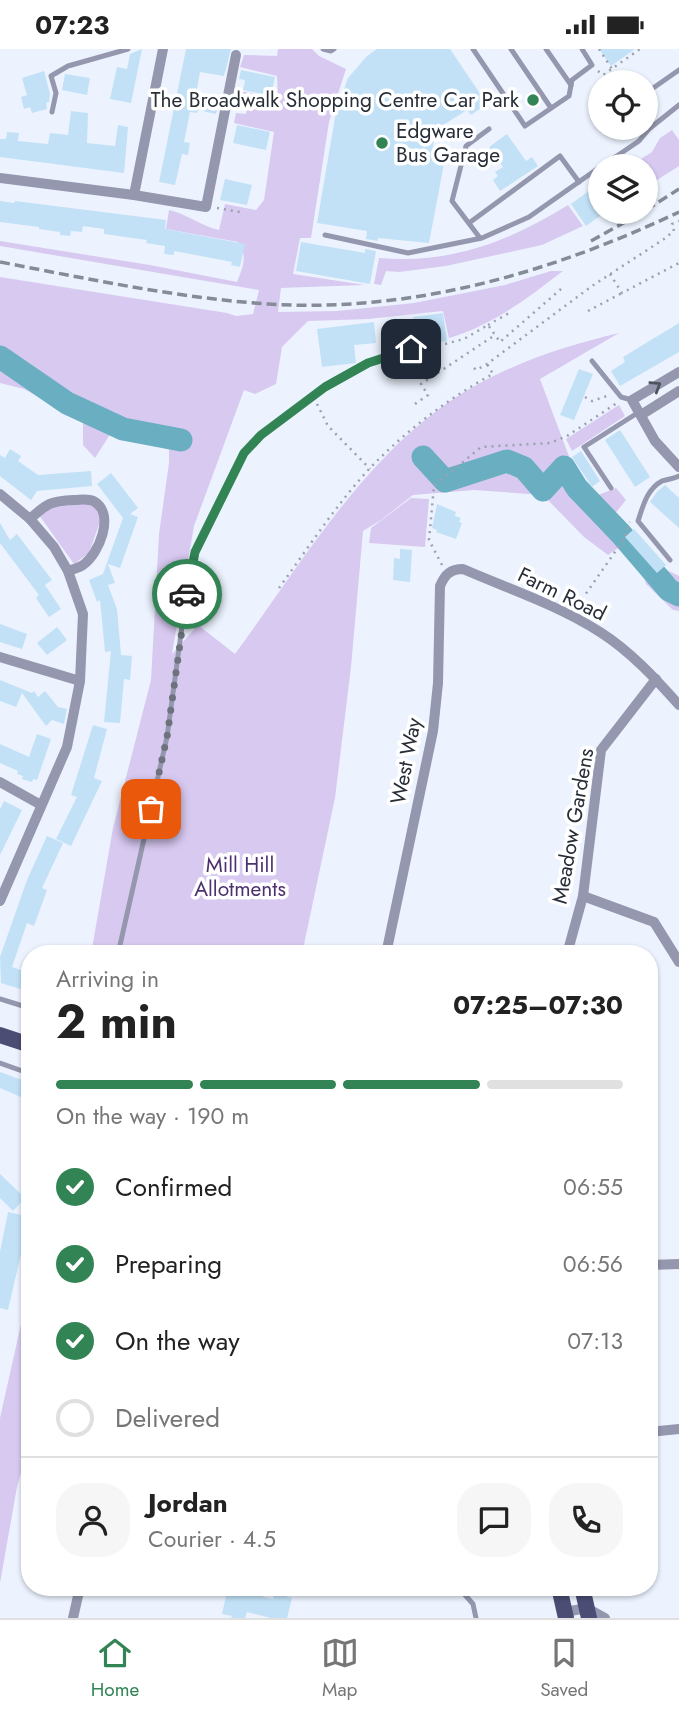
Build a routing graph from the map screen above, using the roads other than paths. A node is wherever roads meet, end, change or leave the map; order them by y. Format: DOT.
graph roads {
  1 [pos="128,49"];
  2 [pos="163,49"];
  3 [pos="323,49"];
  4 [pos="334,49"];
  5 [pos="473,49"];
  6 [pos="511,49"];
  7 [pos="546,49"];
  8 [pos="582,49"];
  9 [pos="237,52"];
  10 [pos="679,70"];
  11 [pos="571,85"];
  12 [pos="658,85"];
  13 [pos="679,105"];
  14 [pos="551,108"];
  15 [pos="52,111"];
  16 [pos="658,121"];
  17 [pos="489,129"];
  18 [pos="640,140"];
  19 [pos="620,154"];
  20 [pos="588,176"];
  21 [pos="0,178"];
  22 [pos="579,182"];
  23 [pos="134,195"];
  24 [pos="468,223"];
  25 [pos="325,235"];
  26 [pos="480,238"];
  27 [pos="411,349"];
  28 [pos="592,361"];
  29 [pos="679,372"];
  30 [pos="679,390"];
  31 [pos="632,400"];
  32 [pos="640,413"];
  33 [pos="679,467"];
  34 [pos="679,476"];
  35 [pos="611,488"];
  36 [pos="0,494"];
  37 [pos="30,519"];
  38 [pos="670,560"];
  39 [pos="68,571"];
  40 [pos="446,574"];
  41 [pos="0,657"];
  42 [pos="656,679"];
  43 [pos="80,681"];
  44 [pos="679,705"];
  45 [pos="0,782"];
  46 [pos="41,805"];
  47 [pos="583,896"];
  48 [pos="0,901"];
  49 [pos="120,945"];
  50 [pos="388,945"];
  51 [pos="570,945"];
  52 [pos="679,962"];
  53 [pos="0,999"];
  54 [pos="21,1005"];
  55 [pos="0,1035"];
  56 [pos="21,1042"];
  57 [pos="0,1063"];
  58 [pos="21,1070"];
  59 [pos="679,1264"];
  60 [pos="658,1265"];
  61 [pos="679,1429"];
  62 [pos="658,1431"];
  63 [pos="78,1596"];
  64 [pos="466,1596"];
  65 [pos="561,1596"];
  66 [pos="588,1613"];
  67 [pos="565,1615"];
  68 [pos="73,1618"];
  69 [pos="476,1618"];
  70 [pos="605,1618"];
  1 -- 15 [label="lane"];
  2 -- 23 [label="street"];
  3 -- 4 [label="lane"];
  5 -- 14 [label="lane"];
  6 -- 14 [label="lane"];
  7 -- 11 [label="lane"];
  8 -- 11 [label="lane"];
  9 -- 23 [label="street"];
  10 -- 12 [label="lane"];
  11 -- 14 [label="lane"];
  13 -- 16 [label="lane"];
  17 -- 24 [label="lane"];
  18 -- 19 [label="lane"];
  20 -- 22 [label="lane"];
  21 -- 23 [label="street"];
  22 -- 24 [label="lane"];
  22 -- 26 [label="lane"];
  24 -- 26 [label="lane"];
  25 -- 26 [label="lane"];
  27 -- 49 [label="lane"];
  28 -- 31 [label="lane"];
  31 -- 29 [label="street, one-way"];
  30 -- 32 [label="street"];
  31 -- 32 [label="street"];
  32 -- 33 [label="street"];
  32 -- 35 [label="lane"];
  34 -- 38 [label="lane"];
  36 -- 37 [label="street"];
  37 -- 39 [label="street"];
  37 -- 39 [label="street"];
  39 -- 43 [label="street"];
  40 -- 42 [label="street, Farm Road"];
  40 -- 50 [label="street, West Way"];
  41 -- 43 [label="street"];
  42 -- 44 [label="street, Farm Road"];
  42 -- 47 [label="street, Meadow Gardens"];
  43 -- 46 [label="street"];
  45 -- 46 [label="street"];
  46 -- 48 [label="street"];
  47 -- 51 [label="street, Meadow Gardens"];
  47 -- 52 [label="street"];
  53 -- 54 [label="lane"];
  55 -- 56 [label="main road"];
  57 -- 58 [label="lane"];
  59 -- 60 [label="street"];
  61 -- 62 [label="street"];
  63 -- 68 [label="street"];
  64 -- 69 [label="lane"];
  65 -- 67 [label="main road"];
  66 -- 67 [label="street"];
  66 -- 70 [label="street"];
}
